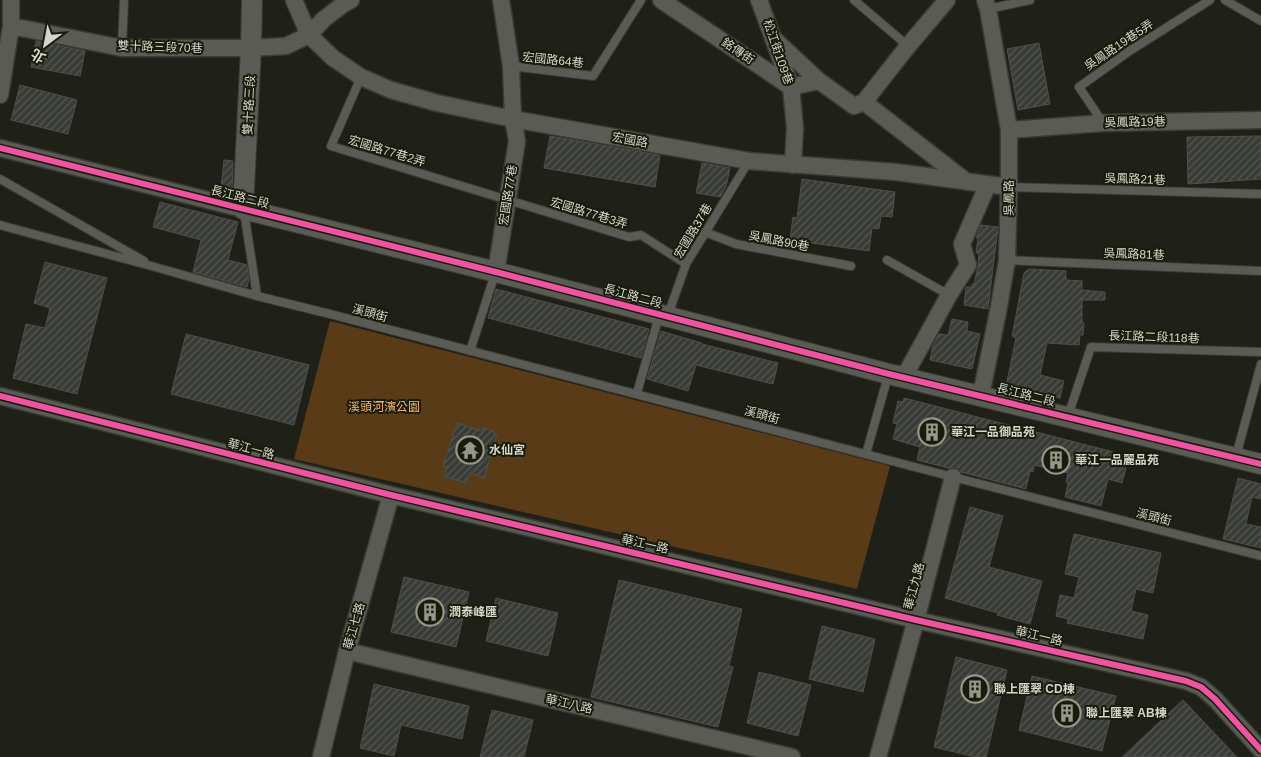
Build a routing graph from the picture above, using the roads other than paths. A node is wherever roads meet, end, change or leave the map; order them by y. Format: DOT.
graph roads {
  1 [pos="12,0"];
  2 [pos="124,0"];
  3 [pos="252,0"];
  4 [pos="294,0"];
  5 [pos="351,0"];
  6 [pos="501,0"];
  7 [pos="641,0"];
  8 [pos="661,0"];
  9 [pos="759,0"];
  10 [pos="854,0"];
  11 [pos="947,0"];
  12 [pos="1030,0"];
  13 [pos="1210,0"];
  14 [pos="1225,0"];
  15 [pos="986,4"];
  16 [pos="1261,21"];
  17 [pos="11,26"];
  18 [pos="309,35"];
  19 [pos="774,39"];
  20 [pos="908,46"];
  21 [pos="122,48"];
  22 [pos="251,48"];
  23 [pos="511,66"];
  24 [pos="360,77"];
  25 [pos="819,81"];
  26 [pos="790,86"];
  27 [pos="0,95"];
  28 [pos="864,102"];
  29 [pos="513,119"];
  30 [pos="1261,120"];
  31 [pos="1103,123"];
  32 [pos="1009,130"];
  33 [pos="0,148"];
  34 [pos="749,161"];
  35 [pos="793,165"];
  36 [pos="0,179"];
  37 [pos="967,182"];
  38 [pos="988,184"];
  39 [pos="1009,187"];
  40 [pos="1261,194"];
  41 [pos="508,199"];
  42 [pos="243,209"];
  43 [pos="0,225"];
  44 [pos="705,232"];
  45 [pos="887,260"];
  46 [pos="1007,260"];
  47 [pos="686,264"];
  48 [pos="851,266"];
  49 [pos="155,267"];
  50 [pos="1261,271"];
  51 [pos="496,272"];
  52 [pos="949,295"];
  53 [pos="257,296"];
  54 [pos="663,316"];
  55 [pos="470,350"];
  56 [pos="1261,352"];
  57 [pos="1261,364"];
  58 [pos="896,375"];
  59 [pos="636,394"];
  60 [pos="981,395"];
  61 [pos="0,396"];
  62 [pos="1068,417"];
  63 [pos="866,454"];
  64 [pos="1235,458"];
  65 [pos="1261,464"];
  66 [pos="953,477"];
  67 [pos="391,495"];
  68 [pos="1261,556"];
  69 [pos="916,620"];
  70 [pos="347,651"];
  71 [pos="1261,750"];
  72 [pos="321,757"];
  73 [pos="792,757"];
  74 [pos="878,757"];
  1 -- 17 [label="street"];
  2 -- 21 [label="lane"];
  3 -- 22 [label="street, 雙十路三段"];
  4 -- 18 [label="street, 宏國路"];
  5 -- 18 [label="street"];
  6 -- 23 [label="street, 宏國路77巷"];
  7 -- 23 [label="lane, 宏國路64巷"];
  8 -- 26 [label="street, 銘傳街"];
  9 -- 19 [label="street, 松江街109巷"];
  10 -- 20 [label="lane"];
  11 -- 20 [label="street"];
  12 -- 15 [label="lane"];
  13 -- 31 [label="lane, 吳鳳路19巷5弄"];
  14 -- 16 [label="lane"];
  15 -- 32 [label="street, 吳鳳路"];
  17 -- 21 [label="street, 雙十路三段70巷"];
  17 -- 27 [label="street"];
  18 -- 22 [label="street, 雙十路三段70巷"];
  18 -- 24 [label="street, 宏國路"];
  19 -- 25 [label="street"];
  19 -- 26 [label="street, 松江街109巷"];
  20 -- 28 [label="street"];
  21 -- 22 [label="street, 雙十路三段70巷"];
  22 -- 42 [label="street, 雙十路三段"];
  23 -- 29 [label="street, 宏國路77巷"];
  24 -- 29 [label="street, 宏國路"];
  24 -- 41 [label="lane, 宏國路77巷2弄"];
  25 -- 26 [label="street"];
  25 -- 28 [label="street"];
  26 -- 35 [label="street, 松江街109巷"];
  28 -- 37 [label="street"];
  29 -- 34 [label="street, 宏國路"];
  29 -- 41 [label="street, 宏國路77巷"];
  30 -- 31 [label="street, 吳鳳路19巷"];
  31 -- 32 [label="street, 吳鳳路19巷"];
  32 -- 39 [label="street, 吳鳳路"];
  33 -- 42 [label="street, 長江路二段"];
  34 -- 35 [label="street, 宏國路"];
  34 -- 44 [label="lane, 宏國路37巷"];
  35 -- 37 [label="street, 宏國路"];
  36 -- 49 [label="lane"];
  37 -- 38 [label="street, 宏國路"];
  38 -- 39 [label="street, 宏國路"];
  38 -- 52 [label="street, 吳鳳路"];
  39 -- 40 [label="lane, 吳鳳路21巷"];
  39 -- 46 [label="street, 吳鳳路"];
  41 -- 47 [label="lane, 宏國路77巷3弄"];
  41 -- 51 [label="street, 宏國路77巷"];
  42 -- 51 [label="street, 長江路二段"];
  42 -- 53 [label="lane"];
  43 -- 49 [label="lane"];
  44 -- 47 [label="lane, 宏國路37巷"];
  44 -- 48 [label="lane, 吳鳳路90巷"];
  45 -- 52 [label="lane"];
  46 -- 50 [label="lane, 吳鳳路81巷"];
  46 -- 60 [label="street, 吳鳳路"];
  47 -- 54 [label="lane, 宏國路37巷"];
  49 -- 53 [label="lane, 溪頭街"];
  51 -- 54 [label="street, 長江路二段"];
  51 -- 55 [label="lane"];
  52 -- 58 [label="street, 吳鳳路"];
  53 -- 55 [label="lane, 溪頭街"];
  54 -- 58 [label="street, 長江路二段"];
  54 -- 59 [label="lane, 宏國路37巷"];
  55 -- 59 [label="lane, 溪頭街"];
  56 -- 62 [label="lane, 長江路二段118巷"];
  57 -- 64 [label="lane"];
  58 -- 60 [label="street, 長江路二段"];
  58 -- 63 [label="lane"];
  59 -- 63 [label="lane, 溪頭街"];
  60 -- 62 [label="street, 長江路二段"];
  61 -- 67 [label="street, 華江一路"];
  62 -- 64 [label="street, 長江路二段"];
  63 -- 66 [label="lane, 溪頭街"];
  64 -- 65 [label="street, 長江路二段"];
  66 -- 68 [label="lane, 溪頭街"];
  66 -- 69 [label="street, 華江九路"];
  67 -- 69 [label="street, 華江一路"];
  67 -- 70 [label="street, 華江七路"];
  69 -- 71 [label="street, 華江一路"];
  69 -- 74 [label="street, 華江九路"];
  70 -- 72 [label="street, 華江七路"];
  70 -- 73 [label="street, 華江八路"];
}
